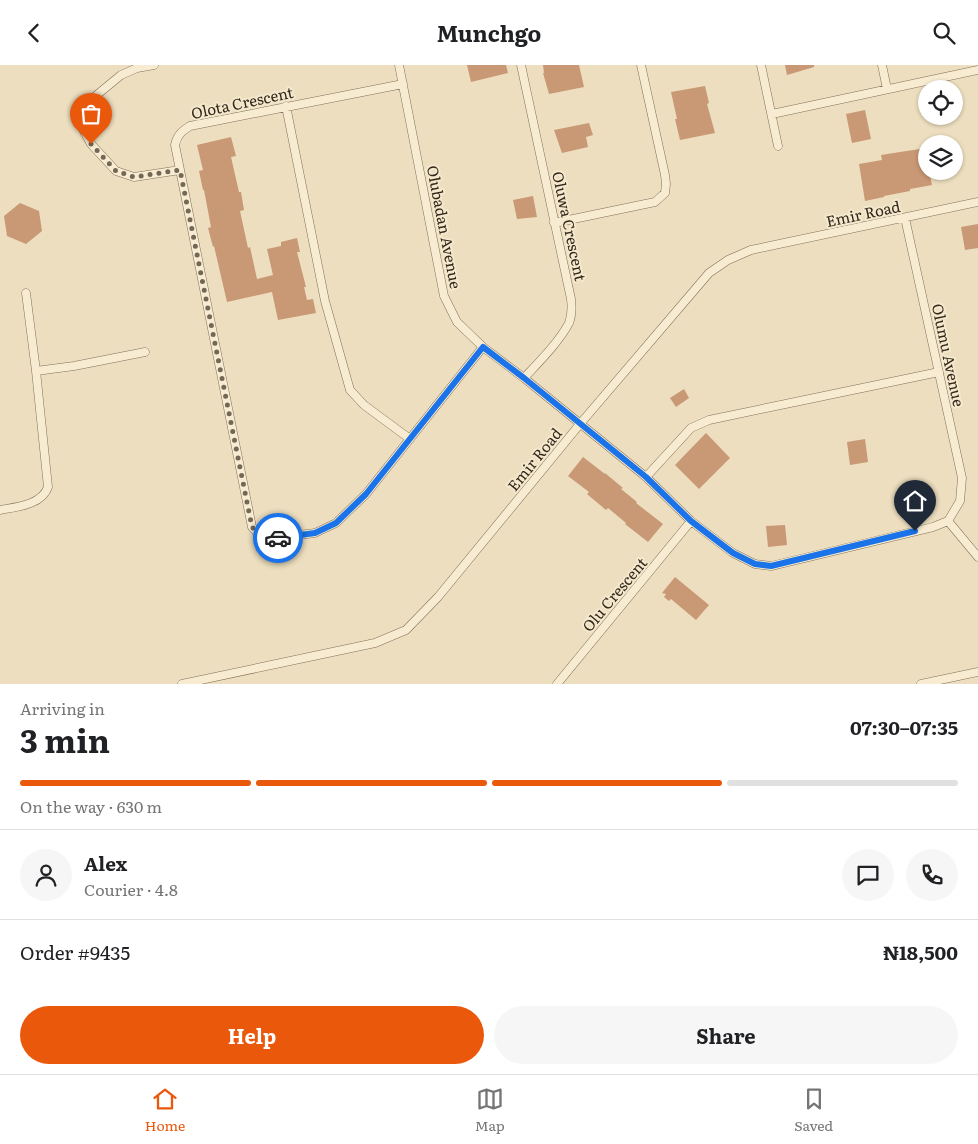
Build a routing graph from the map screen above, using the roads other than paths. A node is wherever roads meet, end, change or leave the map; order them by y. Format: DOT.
graph roads {
  1 [pos="154,65"];
  2 [pos="399,65"];
  3 [pos="521,65"];
  4 [pos="641,65"];
  5 [pos="761,65"];
  6 [pos="882,65"];
  7 [pos="978,70"];
  8 [pos="403,84"];
  9 [pos="887,89"];
  10 [pos="286,106"];
  11 [pos="772,114"];
  12 [pos="778,146"];
  13 [pos="180,170"];
  14 [pos="978,202"];
  15 [pos="905,218"];
  16 [pos="554,223"];
  17 [pos="26,293"];
  18 [pos="483,347"];
  19 [pos="145,352"];
  20 [pos="36,371"];
  21 [pos="939,372"];
  22 [pos="524,378"];
  23 [pos="580,424"];
  24 [pos="410,439"];
  25 [pos="646,477"];
  26 [pos="0,511"];
  27 [pos="691,521"];
  28 [pos="948,521"];
  29 [pos="978,557"];
  30 [pos="978,672"];
  31 [pos="182,684"];
  32 [pos="557,684"];
  33 [pos="921,684"];
  1 -- 13 [label="street"];
  2 -- 8 [label="street, Olubadan Avenue"];
  3 -- 16 [label="street, Oluwa Crescent"];
  4 -- 16 [label="street"];
  5 -- 11 [label="street"];
  6 -- 9 [label="street"];
  7 -- 9 [label="street"];
  8 -- 10 [label="street, Olota Crescent"];
  8 -- 18 [label="street, Olubadan Avenue"];
  9 -- 11 [label="street"];
  10 -- 13 [label="street, Olota Crescent"];
  10 -- 24 [label="street"];
  11 -- 12 [label="street"];
  13 -- 24 [label="street, Olota Crescent"];
  14 -- 15 [label="street, Emir Road"];
  15 -- 21 [label="street, Olumu Avenue"];
  15 -- 23 [label="street, Emir Road"];
  16 -- 22 [label="street, Oluwa Crescent"];
  17 -- 20 [label="street"];
  18 -- 22 [label="street, Olubadan Avenue"];
  18 -- 24 [label="street, Olota Crescent"];
  19 -- 20 [label="street"];
  20 -- 26 [label="street"];
  21 -- 25 [label="street"];
  21 -- 28 [label="street, Olumu Avenue"];
  22 -- 23 [label="street, Olubadan Avenue"];
  23 -- 25 [label="street"];
  23 -- 31 [label="street, Emir Road"];
  25 -- 27 [label="street"];
  27 -- 28 [label="street"];
  27 -- 32 [label="street, Olu Crescent"];
  28 -- 29 [label="street"];
  30 -- 33 [label="street"];
}
